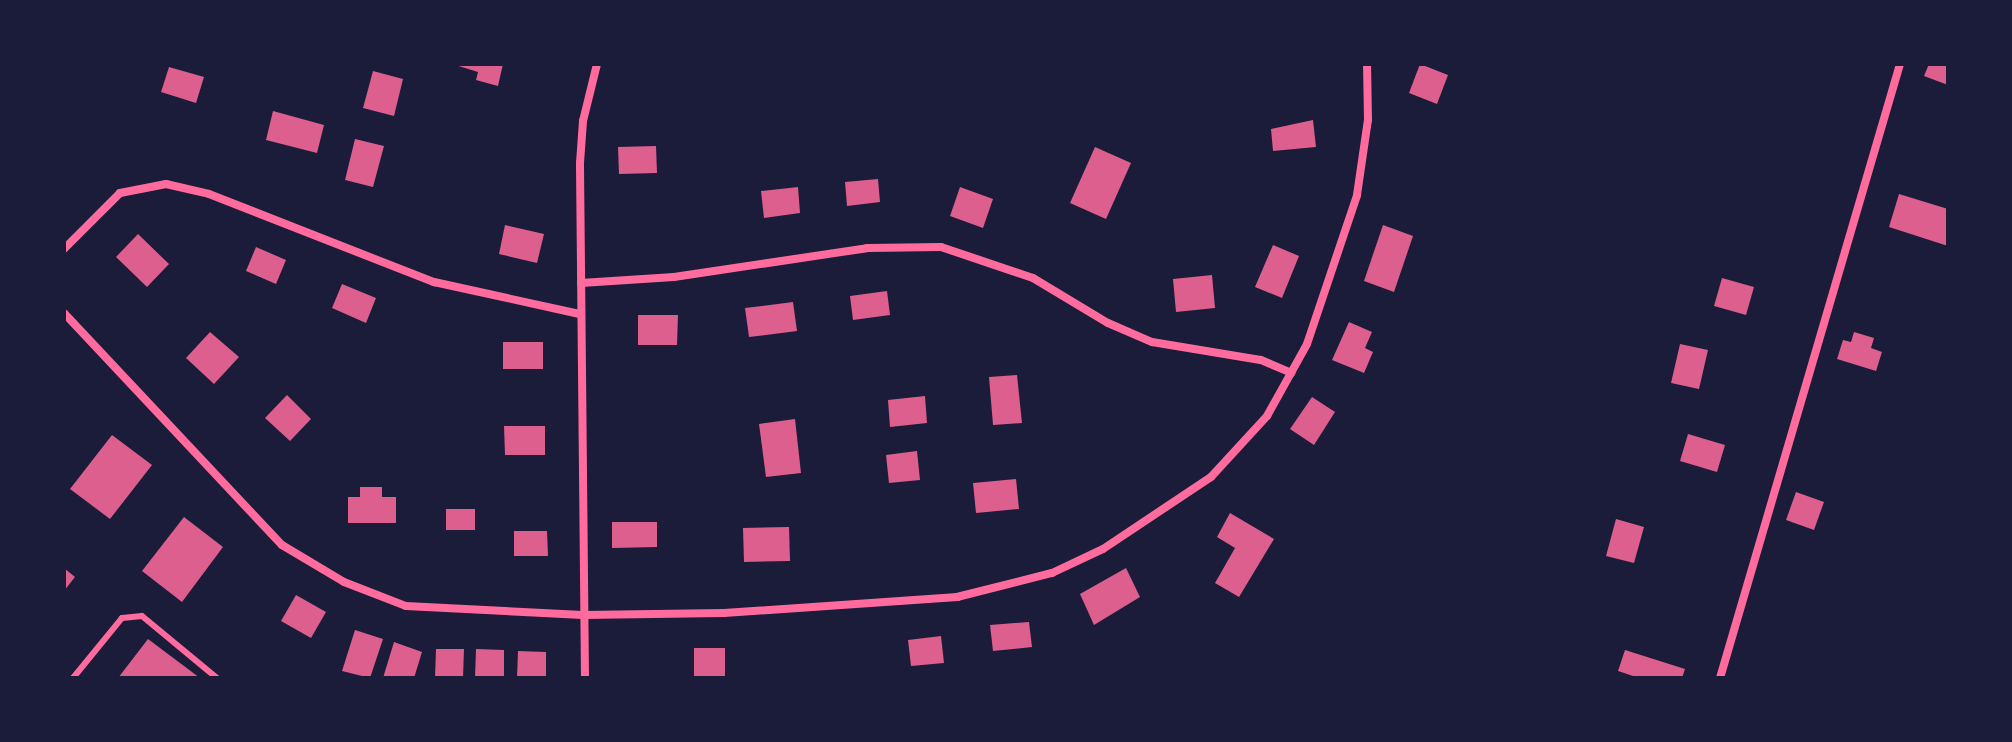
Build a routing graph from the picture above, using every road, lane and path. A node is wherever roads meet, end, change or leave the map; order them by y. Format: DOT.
graph roads {
  1 [pos="597,64"];
  2 [pos="1367,64"];
  3 [pos="1900,64"];
  4 [pos="64,249"];
  5 [pos="581,283"];
  6 [pos="64,313"];
  7 [pos="580,314"];
  8 [pos="1291,373"];
  9 [pos="583,615"];
  10 [pos="73,678"];
  11 [pos="217,678"];
  12 [pos="585,678"];
  13 [pos="1720,678"];
  1 -- 5 [label="street"];
  2 -- 8 [label="street"];
  3 -- 13 [label="street"];
  4 -- 7 [label="street"];
  5 -- 7 [label="street"];
  5 -- 8 [label="street"];
  6 -- 9 [label="street"];
  7 -- 9 [label="street"];
  8 -- 9 [label="street"];
  9 -- 12 [label="street"];
  10 -- 11 [label="lane"];
}
